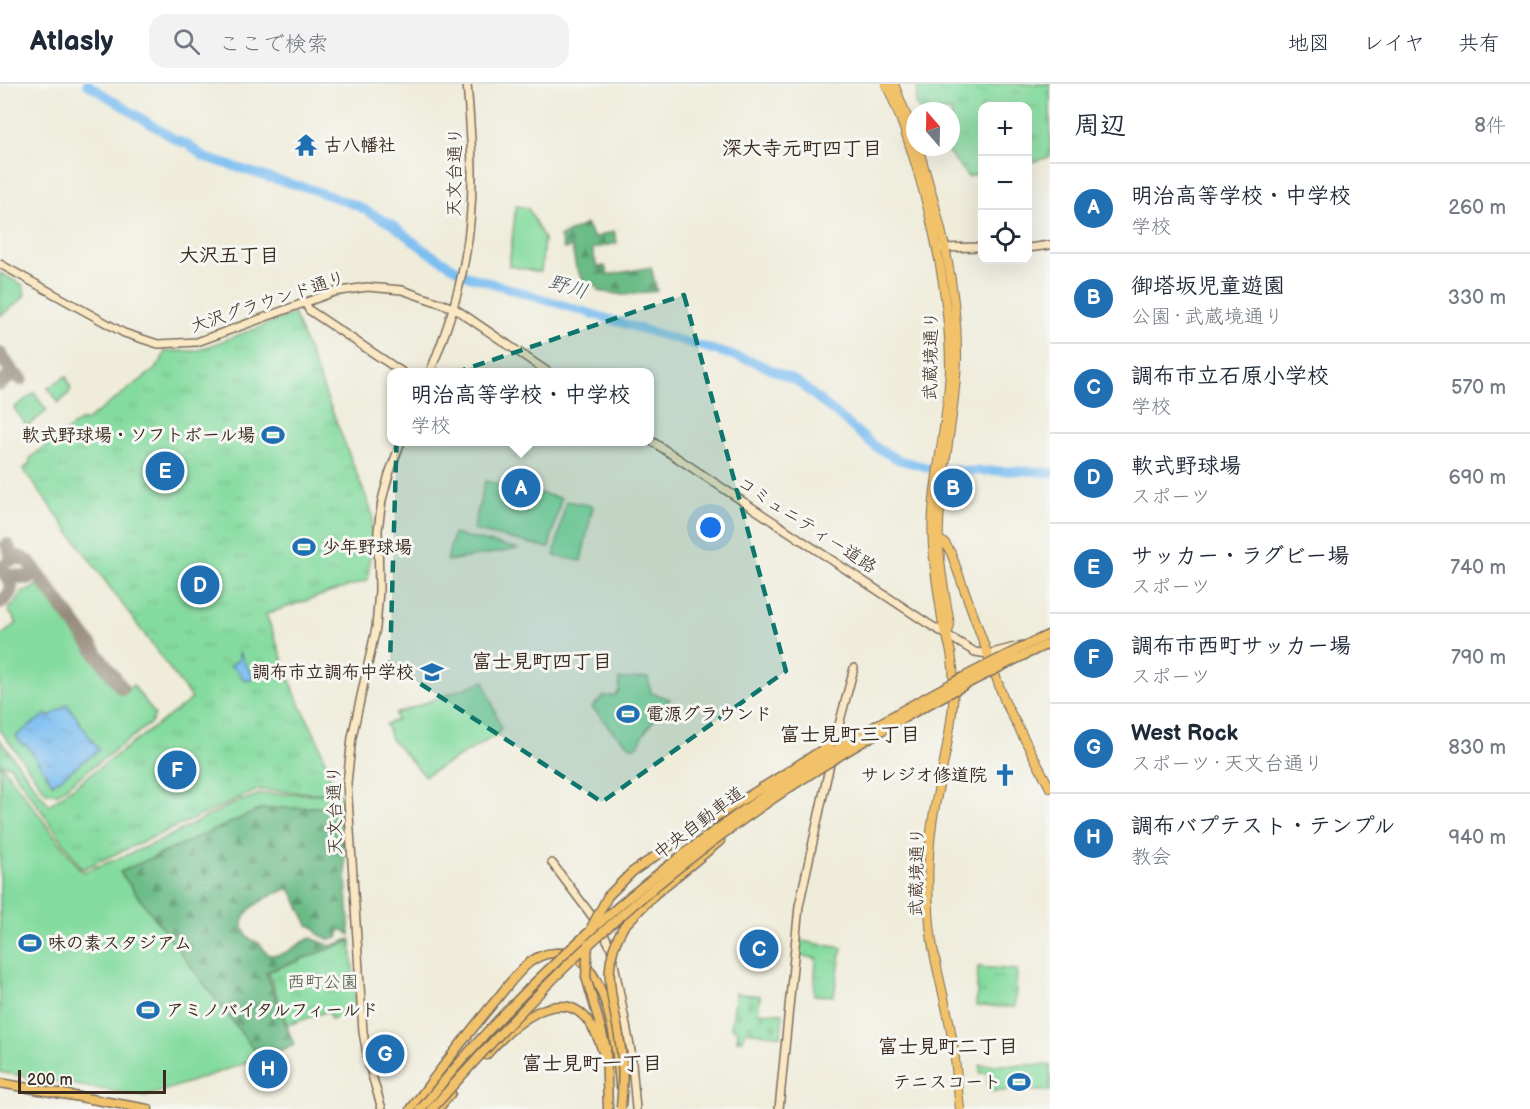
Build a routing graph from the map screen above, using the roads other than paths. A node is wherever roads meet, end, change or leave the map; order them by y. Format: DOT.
graph roads {
  1 [pos="467,84"];
  2 [pos="886,84"];
  3 [pos="894,84"];
  4 [pos="906,114"];
  5 [pos="920,156"];
  6 [pos="1050,245"];
  7 [pos="941,247"];
  8 [pos="978,247"];
  9 [pos="1032,247"];
  10 [pos="0,264"];
  11 [pos="305,302"];
  12 [pos="954,306"];
  13 [pos="454,308"];
  14 [pos="949,322"];
  15 [pos="396,368"];
  16 [pos="432,368"];
  17 [pos="542,368"];
  18 [pos="654,443"];
  19 [pos="399,446"];
  20 [pos="943,459"];
  21 [pos="941,476"];
  22 [pos="933,533"];
  23 [pos="939,541"];
  24 [pos="1050,634"];
  25 [pos="947,636"];
  26 [pos="1050,644"];
  27 [pos="988,654"];
  28 [pos="987,664"];
  29 [pos="854,668"];
  30 [pos="1050,788"];
  31 [pos="745,819"];
  32 [pos="552,863"];
  33 [pos="607,1066"];
  34 [pos="0,1083"];
  35 [pos="0,1088"];
  36 [pos="621,1108"];
  37 [pos="120,1109"];
  38 [pos="148,1109"];
  39 [pos="382,1109"];
  40 [pos="411,1109"];
  41 [pos="421,1109"];
  42 [pos="432,1109"];
  43 [pos="438,1109"];
  44 [pos="608,1109"];
  45 [pos="636,1109"];
  46 [pos="778,1109"];
  47 [pos="960,1109"];
  1 -- 13 [label="street, 天文台通り"];
  2 -- 7 [label="main road, 武蔵境通り"];
  3 -- 4 [label="main road"];
  5 -- 7 [label="main road, 武蔵境通り"];
  6 -- 9 [label="street"];
  7 -- 8 [label="street"];
  7 -- 12 [label="main road, 武蔵境通り"];
  7 -- 14 [label="main road, 武蔵境通り"];
  10 -- 11 [label="street, 大沢グラウンド通り"];
  11 -- 13 [label="street, 大沢グラウンド通り"];
  11 -- 15 [label="street"];
  12 -- 14 [label="main road"];
  12 -- 20 [label="main road, 武蔵境通り"];
  13 -- 16 [label="street"];
  13 -- 17 [label="street, 大沢グラウンド通り"];
  14 -- 20 [label="main road, 武蔵境通り"];
  18 -- 25 [label="street, コミュニティー道路"];
  19 -- 39 [label="street, 天文台通り"];
  20 -- 21 [label="main road, 武蔵境通り"];
  21 -- 22 [label="main road, 武蔵境通り"];
  21 -- 23 [label="main road, 武蔵境通り"];
  22 -- 23 [label="main road"];
  22 -- 25 [label="main road, 武蔵境通り"];
  23 -- 25 [label="main road, 武蔵境通り"];
  23 -- 27 [label="main road"];
  24 -- 28 [label="highway, 中央自動車道, bridge"];
  25 -- 27 [label="street, コミュニティー道路"];
  25 -- 47 [label="main road, 武蔵境通り"];
  26 -- 27 [label="street"];
  26 -- 31 [label="highway, 中央自動車道, bridge"];
  27 -- 30 [label="main road"];
  28 -- 33 [label="highway, bridge"];
  28 -- 41 [label="highway, 中央自動車道, bridge"];
  29 -- 46 [label="street"];
  31 -- 36 [label="highway, bridge"];
  31 -- 42 [label="highway, 中央自動車道, bridge"];
  32 -- 45 [label="street"];
  33 -- 43 [label="highway"];
  33 -- 44 [label="highway"];
  34 -- 38 [label="highway"];
  35 -- 37 [label="highway"];
  36 -- 40 [label="highway, bridge"];
}
